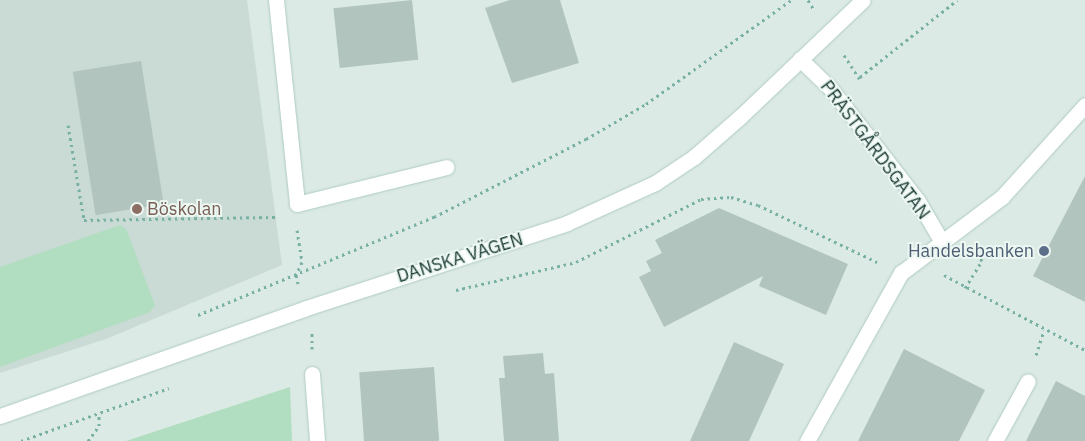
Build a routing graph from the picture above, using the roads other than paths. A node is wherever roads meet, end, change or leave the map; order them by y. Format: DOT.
graph roads {
  1 [pos="276,0"];
  2 [pos="863,0"];
  3 [pos="800,59"];
  4 [pos="1085,105"];
  5 [pos="446,167"];
  6 [pos="942,242"];
  7 [pos="312,374"];
  8 [pos="1028,381"];
  9 [pos="0,416"];
  10 [pos="316,441"];
  11 [pos="807,441"];
  12 [pos="995,441"];
  1 -- 5 [label="street"];
  2 -- 3 [label="street, DANSKA VÄGEN"];
  3 -- 6 [label="street, PRÄSTGÅRDSGATAN"];
  3 -- 9 [label="street, DANSKA VÄGEN"];
  4 -- 6 [label="street"];
  6 -- 11 [label="street"];
  7 -- 10 [label="street"];
  8 -- 12 [label="street"];
}
